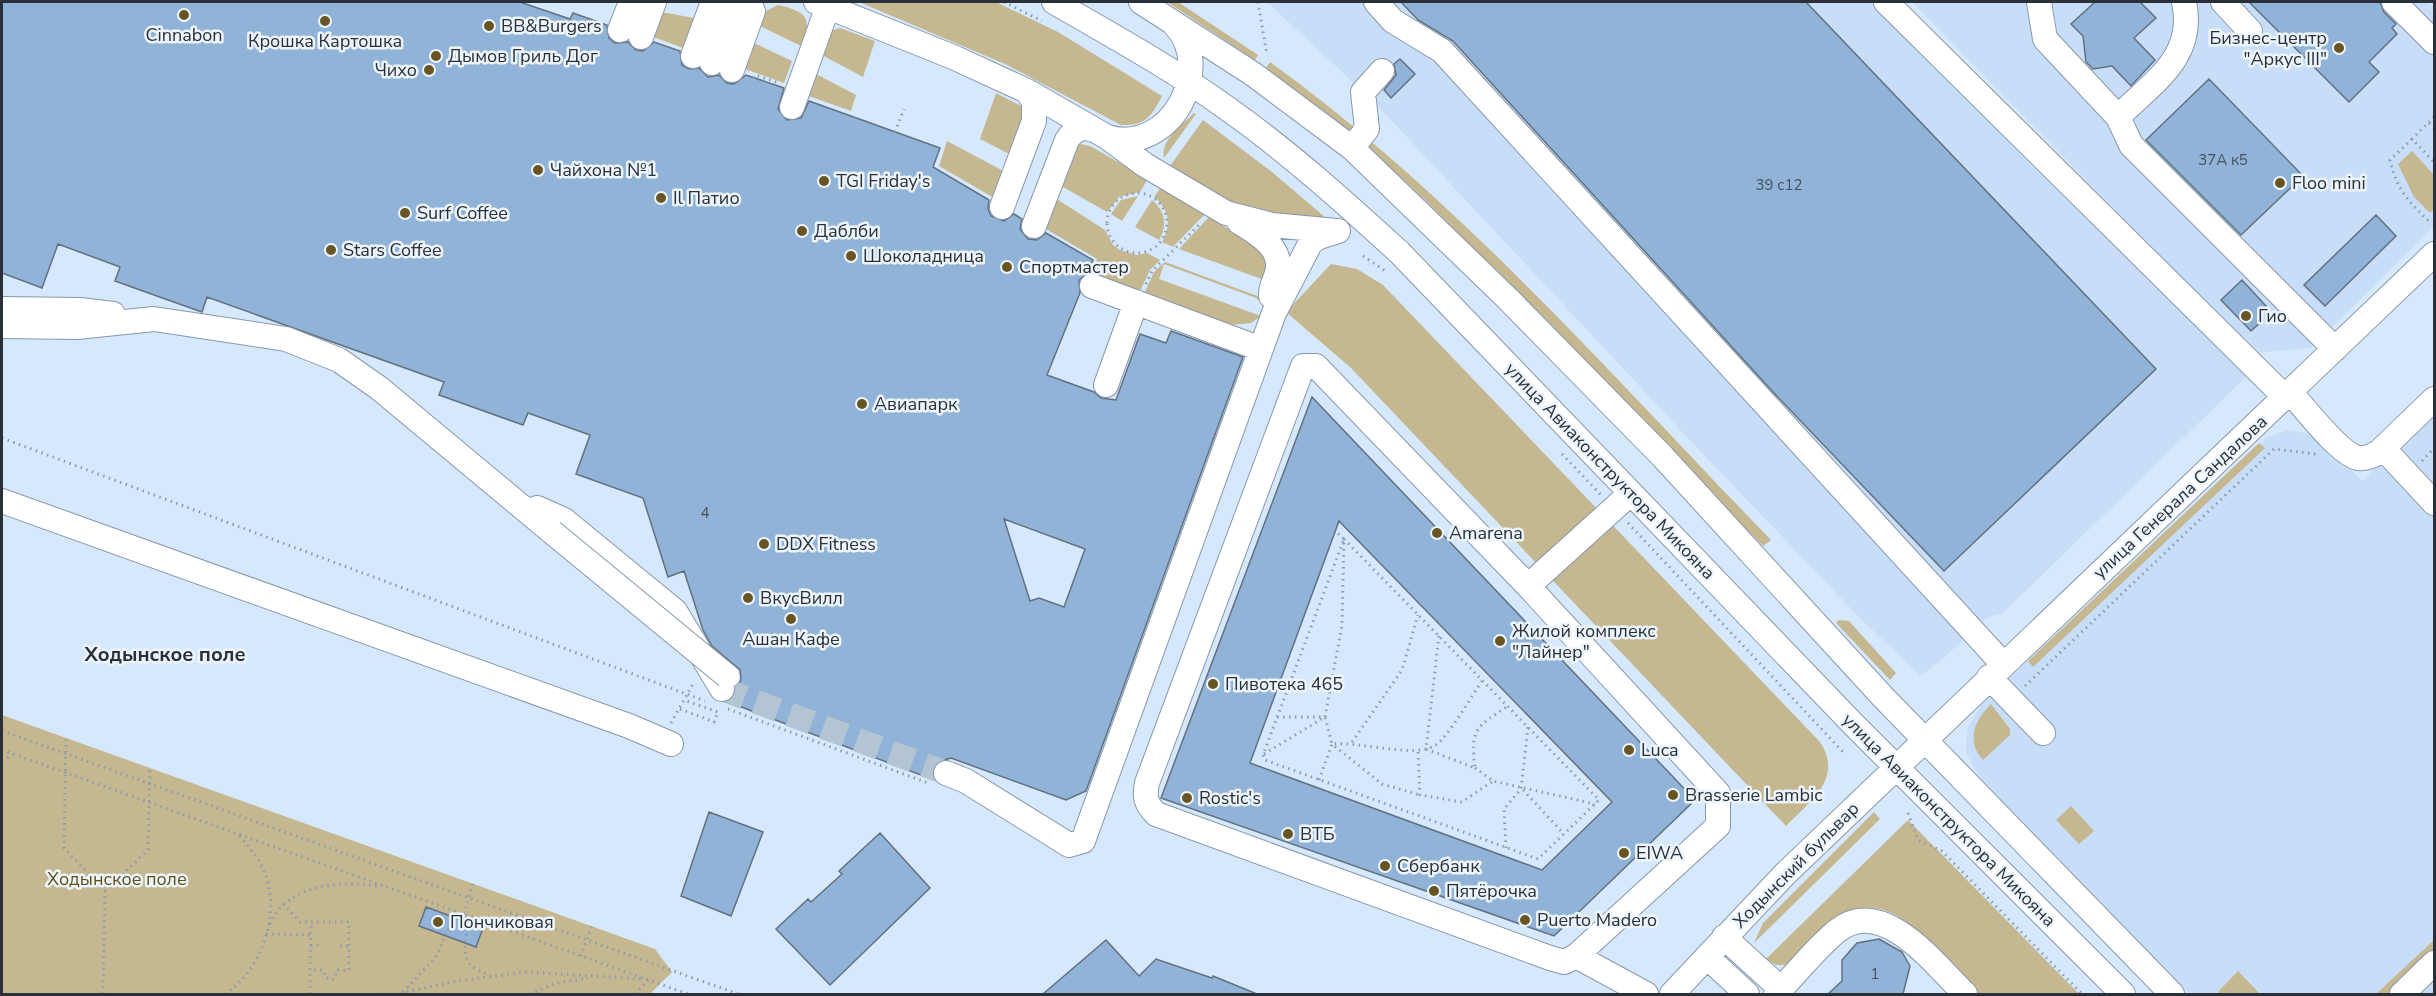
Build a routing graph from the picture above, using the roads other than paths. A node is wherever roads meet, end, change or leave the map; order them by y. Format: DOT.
graph roads {
  1 [pos="617,2"];
  2 [pos="630,2"];
  3 [pos="642,2"];
  4 [pos="654,2"];
  5 [pos="712,2"];
  6 [pos="740,2"];
  7 [pos="749,2"];
  8 [pos="1054,2"];
  9 [pos="1141,2"];
  10 [pos="1376,2"];
  11 [pos="1886,2"];
  12 [pos="2039,2"];
  13 [pos="2184,2"];
  14 [pos="2223,2"];
  15 [pos="2394,2"];
  16 [pos="822,4"];
  17 [pos="1168,18"];
  18 [pos="2250,31"];
  19 [pos="625,32"];
  20 [pos="2434,42"];
  21 [pos="723,66"];
  22 [pos="1382,71"];
  23 [pos="1187,81"];
  24 [pos="1033,94"];
  25 [pos="789,96"];
  26 [pos="2118,117"];
  27 [pos="1095,130"];
  28 [pos="1352,148"];
  29 [pos="1219,210"];
  30 [pos="1338,231"];
  31 [pos="1399,252"];
  32 [pos="2434,254"];
  33 [pos="1092,286"];
  34 [pos="1141,294"];
  35 [pos="2,309"];
  36 [pos="1274,313"];
  37 [pos="154,319"];
  38 [pos="2,326"];
  39 [pos="1261,349"];
  40 [pos="2335,349"];
  41 [pos="1106,385"];
  42 [pos="2287,395"];
  43 [pos="2434,399"];
  44 [pos="2383,448"];
  45 [pos="1631,492"];
  46 [pos="505,493"];
  47 [pos="2,501"];
  48 [pos="2434,503"];
  49 [pos="1528,586"];
  50 [pos="1996,670"];
  51 [pos="2043,734"];
  52 [pos="1924,740"];
  53 [pos="671,744"];
  54 [pos="1897,767"];
  55 [pos="942,780"];
  56 [pos="1724,937"];
  57 [pos="1576,956"];
  58 [pos="1707,957"];
  59 [pos="2434,963"];
  60 [pos="1779,992"];
  61 [pos="1646,994"];
  62 [pos="1672,994"];
  63 [pos="1747,994"];
  64 [pos="1965,994"];
  65 [pos="2123,994"];
  66 [pos="2172,994"];
  67 [pos="2402,994"];
  1 -- 19 [label="street"];
  2 -- 19 [label="street"];
  3 -- 19 [label="street"];
  4 -- 19 [label="street"];
  5 -- 21 [label="street"];
  6 -- 21 [label="street"];
  7 -- 21 [label="street"];
  8 -- 23 [label="street, улица Авиаконструктора Микояна"];
  9 -- 17 [label="street, улица Авиаконструктора Микояна"];
  10 -- 50 [label="street"];
  11 -- 42 [label="street"];
  12 -- 26 [label="street"];
  13 -- 26 [label="street"];
  14 -- 18 [label="street"];
  15 -- 20 [label="street"];
  16 -- 24 [label="street"];
  16 -- 25 [label="street"];
  17 -- 23 [label="street"];
  17 -- 28 [label="street, улица Авиаконструктора Микояна"];
  22 -- 28 [label="street"];
  23 -- 27 [label="street"];
  23 -- 31 [label="street, улица Авиаконструктора Микояна"];
  24 -- 27 [label="street"];
  24 -- 27 [label="street"];
  26 -- 40 [label="street"];
  27 -- 29 [label="street"];
  28 -- 52 [label="street, улица Авиаконструктора Микояна"];
  29 -- 30 [label="street"];
  29 -- 36 [label="street"];
  30 -- 31 [label="street"];
  30 -- 36 [label="street"];
  31 -- 45 [label="street, улица Авиаконструктора Микояна"];
  32 -- 40 [label="street, улица Генерала Сандалова"];
  33 -- 34 [label="street"];
  34 -- 39 [label="street"];
  34 -- 41 [label="street"];
  35 -- 37 [label="street"];
  36 -- 39 [label="street"];
  37 -- 38 [label="street"];
  37 -- 46 [label="street"];
  39 -- 55 [label="street"];
  40 -- 42 [label="street, улица Генерала Сандалова"];
  42 -- 44 [label="street"];
  42 -- 50 [label="street, улица Генерала Сандалова"];
  43 -- 44 [label="street"];
  44 -- 48 [label="street"];
  45 -- 49 [label="street"];
  45 -- 54 [label="street, улица Авиаконструктора Микояна"];
  46 -- 46 [label="street, bridge"];
  47 -- 53 [label="street"];
  49 -- 57 [label="street"];
  49 -- 57 [label="street"];
  50 -- 51 [label="street"];
  50 -- 52 [label="street, улица Генерала Сандалова"];
  52 -- 54 [label="street, Ходынский бульвар"];
  52 -- 66 [label="street, улица Авиаконструктора Микояна"];
  54 -- 56 [label="street, Ходынский бульвар"];
  54 -- 65 [label="street, улица Авиаконструктора Микояна"];
  56 -- 58 [label="street, Ходынский бульвар"];
  56 -- 60 [label="street"];
  57 -- 61 [label="street"];
  58 -- 62 [label="street, Ходынский бульвар"];
  58 -- 63 [label="street"];
  59 -- 67 [label="street"];
  60 -- 64 [label="street"];
}
